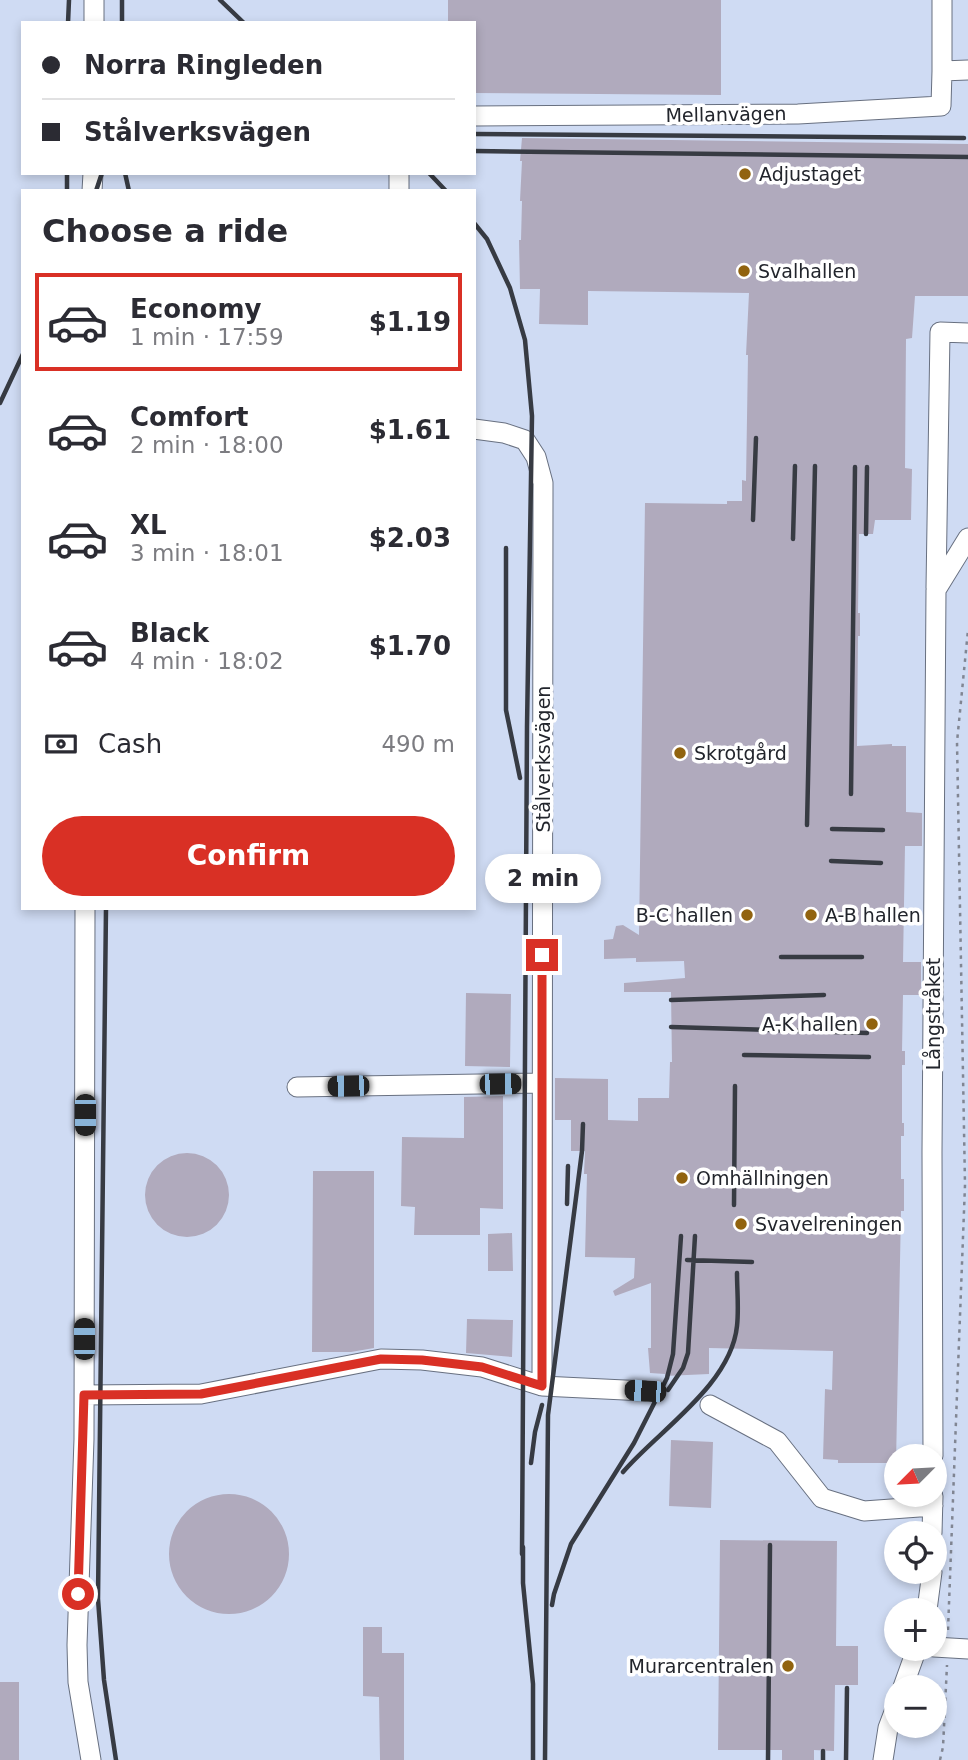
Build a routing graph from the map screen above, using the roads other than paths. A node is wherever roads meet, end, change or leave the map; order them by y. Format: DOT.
graph roads {
  1 [pos="94,0"];
  2 [pos="943,0"];
  3 [pos="94,21"];
  4 [pos="968,70"];
  5 [pos="942,71"];
  6 [pos="476,116"];
  7 [pos="968,333"];
  8 [pos="476,429"];
  9 [pos="968,538"];
  10 [pos="936,590"];
  11 [pos="85,910"];
  12 [pos="542,1083"];
  13 [pos="298,1087"];
  14 [pos="542,1386"];
  15 [pos="645,1391"];
  16 [pos="84,1395"];
  17 [pos="710,1405"];
  18 [pos="933,1444"];
  19 [pos="889,1507"];
  20 [pos="947,1644"];
  21 [pos="968,1649"];
  22 [pos="886,1738"];
  23 [pos="91,1760"];
  24 [pos="883,1760"];
  1 -- 3 [label="street"];
  2 -- 5 [label="street"];
  4 -- 5 [label="street"];
  5 -- 6 [label="street, Mellanvägen"];
  7 -- 10 [label="street, Långstråket"];
  8 -- 12 [label="street, Stålverksvägen"];
  9 -- 10 [label="street"];
  10 -- 18 [label="street, Långstråket"];
  11 -- 16 [label="street"];
  12 -- 13 [label="street"];
  12 -- 14 [label="street, Stålverksvägen"];
  14 -- 15 [label="street"];
  14 -- 16 [label="street"];
  16 -- 23 [label="street"];
  17 -- 19 [label="street"];
  20 -- 21 [label="street"];
  22 -- 24 [label="street"];
}
